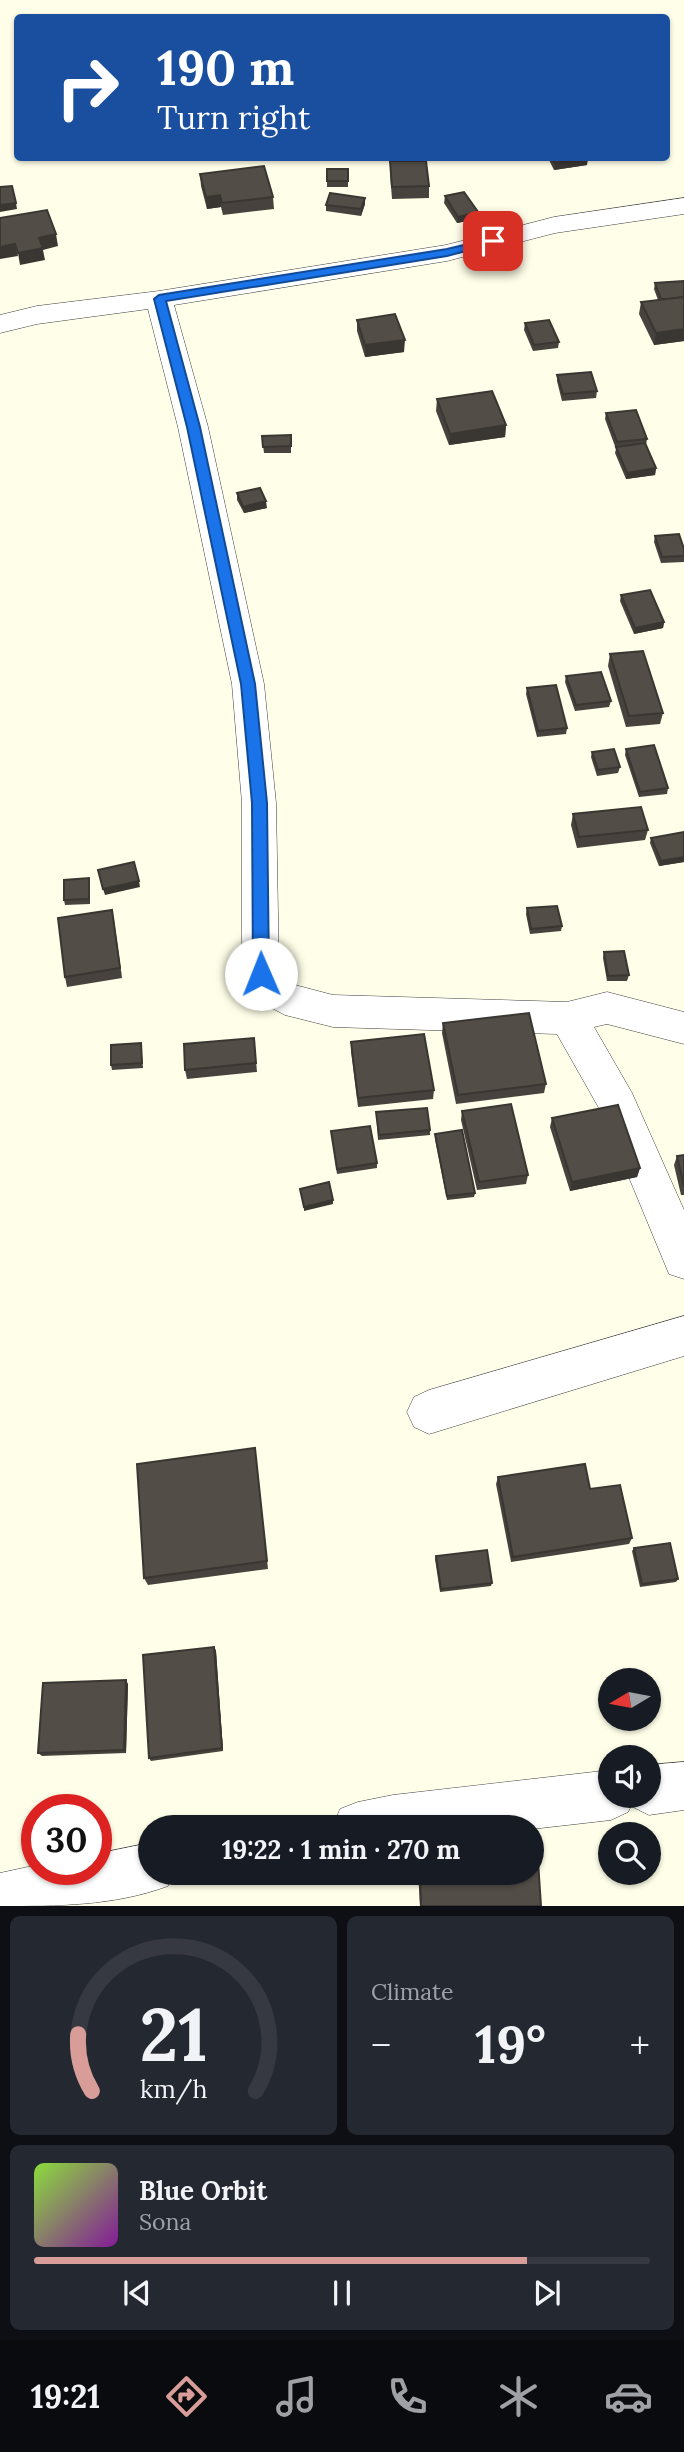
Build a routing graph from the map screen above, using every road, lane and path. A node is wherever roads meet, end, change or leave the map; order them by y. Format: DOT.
graph roads {
  1 [pos="684,206"];
  2 [pos="159,299"];
  3 [pos="0,324"];
  4 [pos="567,1018"];
  5 [pos="684,1028"];
  6 [pos="684,1260"];
  7 [pos="684,1336"];
  8 [pos="429,1412"];
  9 [pos="684,1786"];
  10 [pos="661,1789"];
  11 [pos="598,1796"];
  12 [pos="437,1815"];
  13 [pos="138,1870"];
  14 [pos="0,1899"];
  1 -- 2 [label="street"];
  2 -- 3 [label="street"];
  2 -- 4 [label="street"];
  4 -- 5 [label="street"];
  4 -- 6 [label="street"];
  7 -- 8 [label="street"];
  9 -- 10 [label="street"];
  11 -- 12 [label="street"];
  13 -- 14 [label="street"];
}
